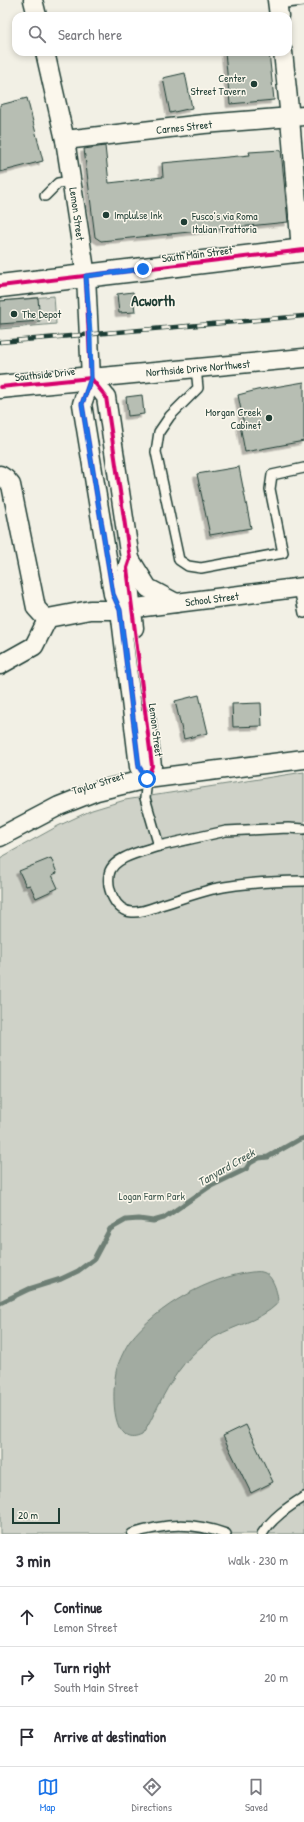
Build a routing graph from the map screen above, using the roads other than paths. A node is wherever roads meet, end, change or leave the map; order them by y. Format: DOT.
graph roads {
  1 [pos="34,0"];
  2 [pos="304,1"];
  3 [pos="278,7"];
  4 [pos="36,12"];
  5 [pos="46,56"];
  6 [pos="284,56"];
  7 [pos="297,117"];
  8 [pos="65,140"];
  9 [pos="72,181"];
  10 [pos="45,196"];
  11 [pos="302,250"];
  12 [pos="86,276"];
  13 [pos="0,286"];
  14 [pos="304,358"];
  15 [pos="196,368"];
  16 [pos="91,378"];
  17 [pos="0,387"];
  18 [pos="304,468"];
  19 [pos="0,475"];
  20 [pos="130,559"];
  21 [pos="301,587"];
  22 [pos="176,604"];
  23 [pos="126,610"];
  24 [pos="304,613"];
  25 [pos="47,620"];
  26 [pos="0,665"];
  27 [pos="304,758"];
  28 [pos="147,779"];
  29 [pos="304,829"];
  30 [pos="0,837"];
  31 [pos="159,846"];
  32 [pos="304,881"];
  33 [pos="304,1497"];
  34 [pos="132,1534"];
  35 [pos="226,1534"];
  36 [pos="262,1534"];
  1 -- 4 [label="street"];
  2 -- 3 [label="lane"];
  5 -- 8 [label="street, Lemon Street"];
  6 -- 7 [label="street"];
  7 -- 8 [label="street, Carnes Street"];
  7 -- 11 [label="street"];
  8 -- 9 [label="street, Lemon Street"];
  9 -- 10 [label="lane"];
  9 -- 12 [label="street, Lemon Street"];
  11 -- 12 [label="main road, South Main Street"];
  12 -- 13 [label="main road, South Main Street"];
  12 -- 16 [label="street, Lemon Street"];
  14 -- 15 [label="street, Northside Drive Northwest"];
  15 -- 16 [label="street, Northside Drive Northwest"];
  15 -- 18 [label="lane"];
  16 -- 17 [label="main road, Southside Drive"];
  16 -- 20 [label="street, Lemon Street"];
  16 -- 23 [label="street, Lemon Street"];
  19 -- 25 [label="street"];
  20 -- 22 [label="street"];
  20 -- 23 [label="street, Lemon Street"];
  21 -- 22 [label="street, School Street"];
  21 -- 24 [label="lane"];
  22 -- 23 [label="street, School Street"];
  23 -- 25 [label="street, School Street"];
  23 -- 28 [label="street, Lemon Street"];
  25 -- 26 [label="street"];
  27 -- 28 [label="street, Taylor Street"];
  28 -- 30 [label="street, Taylor Street"];
  28 -- 31 [label="lane"];
  29 -- 31 [label="lane"];
  31 -- 32 [label="lane"];
  33 -- 36 [label="lane"];
  34 -- 35 [label="lane"];
}
